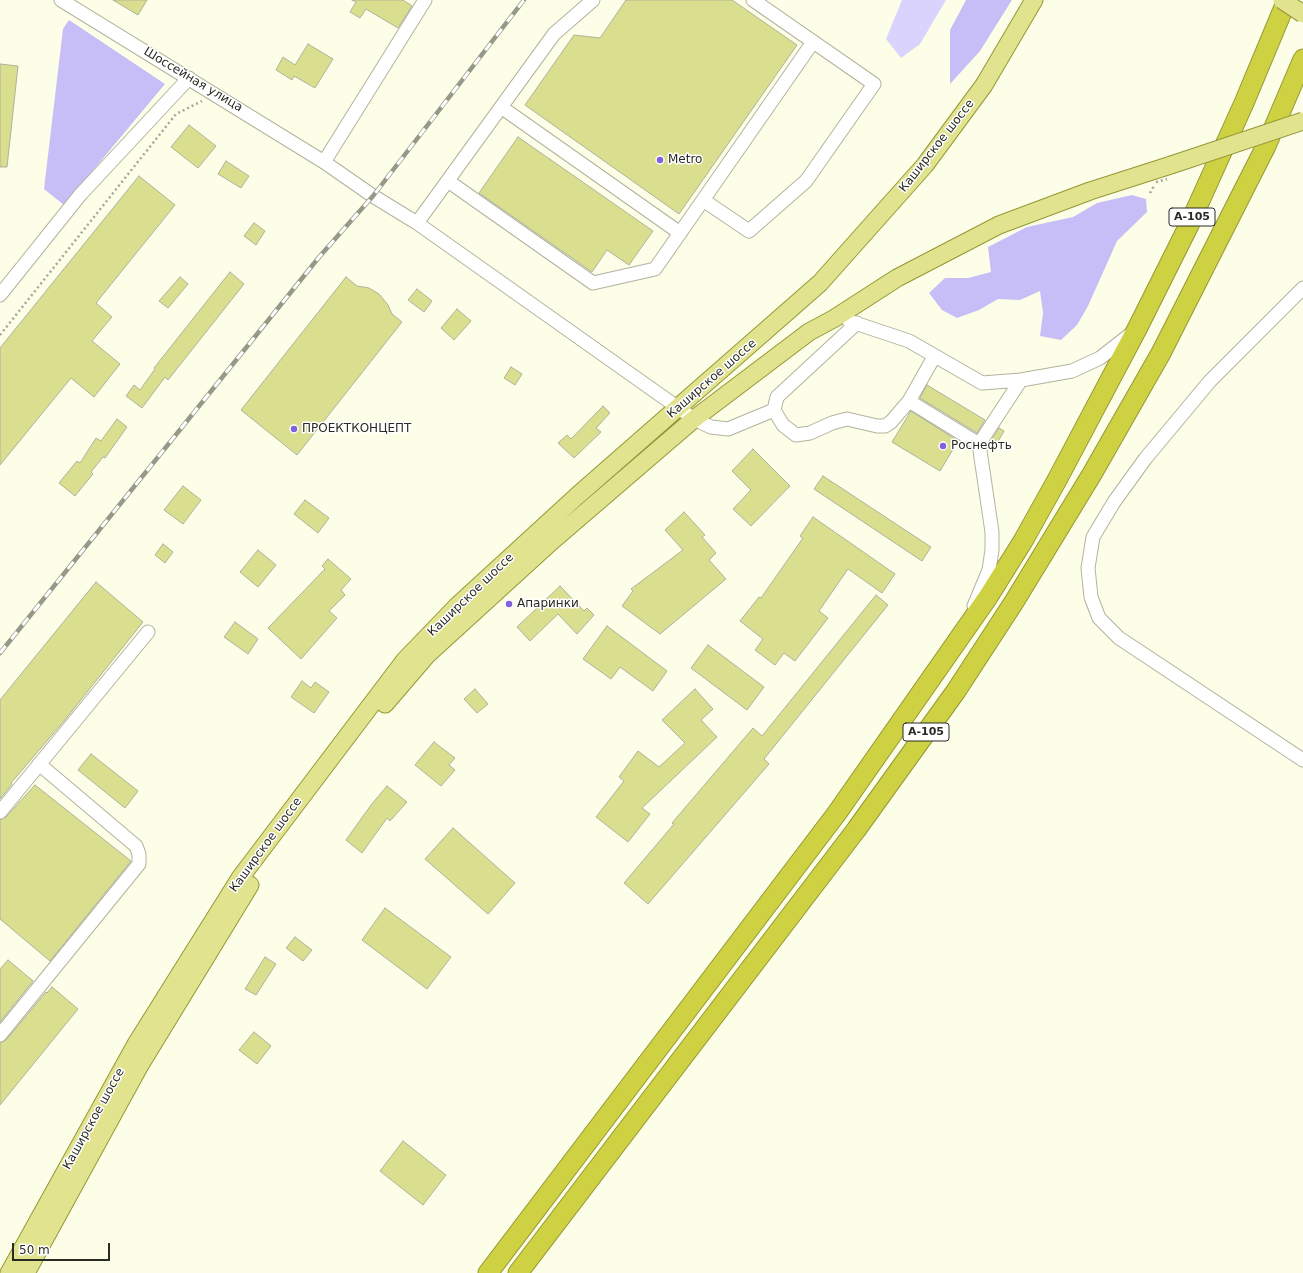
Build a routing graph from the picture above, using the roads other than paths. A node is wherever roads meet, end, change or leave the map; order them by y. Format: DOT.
graph roads {
  1 [pos="61,0"];
  2 [pos="425,0"];
  3 [pos="593,0"];
  4 [pos="753,0"];
  5 [pos="1034,0"];
  6 [pos="1282,0"];
  7 [pos="1287,0"];
  8 [pos="1303,14"];
  9 [pos="813,42"];
  10 [pos="1303,59"];
  11 [pos="189,78"];
  12 [pos="501,107"];
  13 [pos="1303,120"];
  14 [pos="324,162"];
  15 [pos="448,182"];
  16 [pos="703,200"];
  17 [pos="417,223"];
  18 [pos="680,233"];
  19 [pos="1303,288"];
  20 [pos="0,295"];
  21 [pos="795,306"];
  22 [pos="835,318"];
  23 [pos="857,323"];
  24 [pos="1136,329"];
  25 [pos="808,332"];
  26 [pos="934,357"];
  27 [pos="1021,380"];
  28 [pos="909,401"];
  29 [pos="679,408"];
  30 [pos="774,410"];
  31 [pos="694,419"];
  32 [pos="979,444"];
  33 [pos="148,632"];
  34 [pos="946,657"];
  35 [pos="1303,760"];
  36 [pos="39,764"];
  37 [pos="0,812"];
  38 [pos="0,1035"];
  39 [pos="9,1273"];
  40 [pos="26,1273"];
  41 [pos="488,1273"];
  42 [pos="518,1273"];
  1 -- 11 [label="street, Шоссейная улица"];
  2 -- 14 [label="street"];
  3 -- 12 [label="street"];
  4 -- 9 [label="street"];
  5 -- 21 [label="main road, Каширское шоссе"];
  6 -- 8 [label="main road, bridge"];
  7 -- 24 [label="highway, А-105"];
  9 -- 16 [label="street"];
  9 -- 16 [label="street"];
  10 -- 42 [label="highway, А-105"];
  11 -- 14 [label="street, Шоссейная улица"];
  11 -- 20 [label="street"];
  12 -- 15 [label="street"];
  12 -- 18 [label="street"];
  13 -- 22 [label="main road, Каширское шоссе, bridge"];
  14 -- 17 [label="street, Шоссейная улица"];
  15 -- 17 [label="street"];
  15 -- 18 [label="street"];
  16 -- 18 [label="street"];
  17 -- 29 [label="street, Шоссейная улица"];
  19 -- 35 [label="street"];
  21 -- 25 [label="main road"];
  21 -- 29 [label="main road, Каширское шоссе"];
  22 -- 23 [label="street"];
  22 -- 25 [label="main road, Каширское шоссе"];
  23 -- 26 [label="street"];
  23 -- 30 [label="street"];
  24 -- 27 [label="street"];
  24 -- 34 [label="highway, А-105"];
  25 -- 31 [label="main road, Каширское шоссе"];
  26 -- 27 [label="street"];
  26 -- 28 [label="street"];
  27 -- 32 [label="street"];
  28 -- 30 [label="street"];
  28 -- 32 [label="street"];
  29 -- 31 [label="street, Шоссейная улица"];
  29 -- 39 [label="main road, Каширское шоссе"];
  30 -- 31 [label="street, Шоссейная улица"];
  31 -- 40 [label="main road, Каширское шоссе"];
  32 -- 34 [label="street"];
  33 -- 36 [label="street"];
  34 -- 41 [label="highway, А-105"];
  36 -- 37 [label="street"];
  36 -- 38 [label="street"];
}
